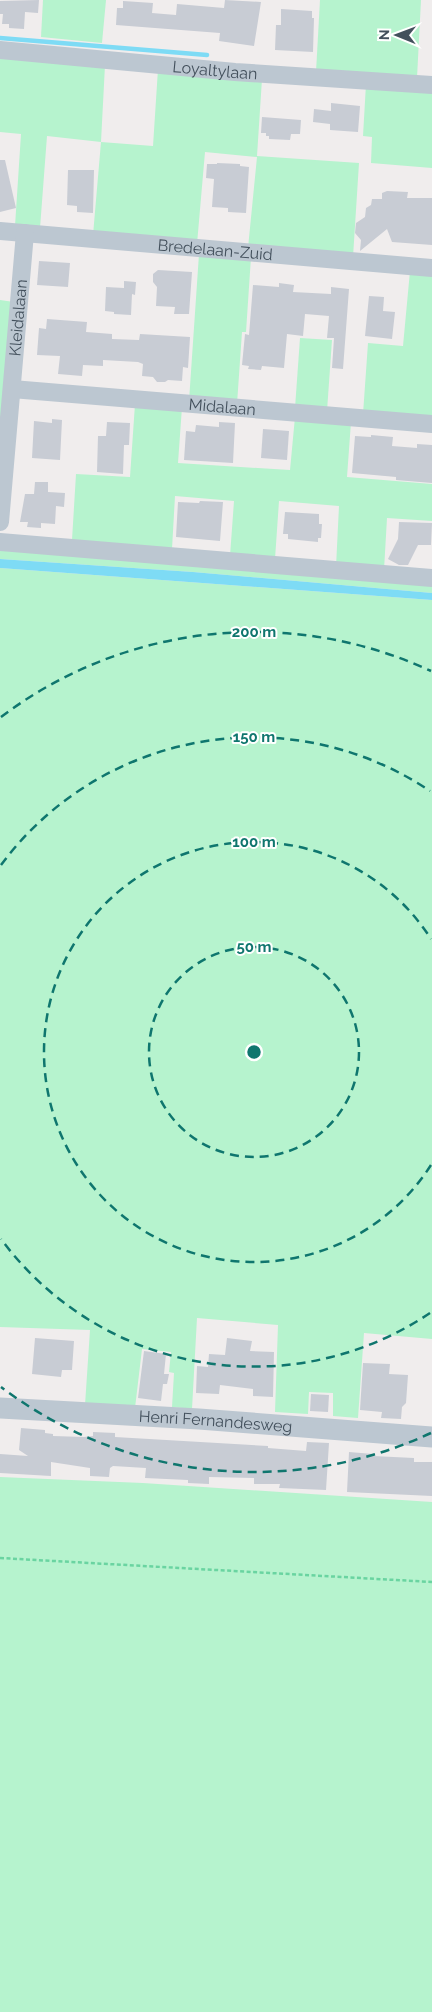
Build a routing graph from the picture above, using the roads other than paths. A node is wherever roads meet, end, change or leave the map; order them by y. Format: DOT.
graph roads {
  1 [pos="0,50"];
  2 [pos="432,85"];
  3 [pos="0,231"];
  4 [pos="25,233"];
  5 [pos="432,268"];
  6 [pos="12,389"];
  7 [pos="432,424"];
  8 [pos="0,522"];
  9 [pos="0,542"];
  10 [pos="432,578"];
  11 [pos="0,1408"];
  12 [pos="432,1437"];
  1 -- 2 [label="street, Loyaltylaan"];
  3 -- 4 [label="street, Bredelaan-Zuid"];
  4 -- 5 [label="street, Bredelaan-Zuid"];
  4 -- 6 [label="street, Kleidalaan"];
  6 -- 7 [label="street, Midalaan"];
  6 -- 8 [label="street, Kleidalaan"];
  9 -- 10 [label="street"];
  11 -- 12 [label="street, Henri Fernandesweg"];
}
